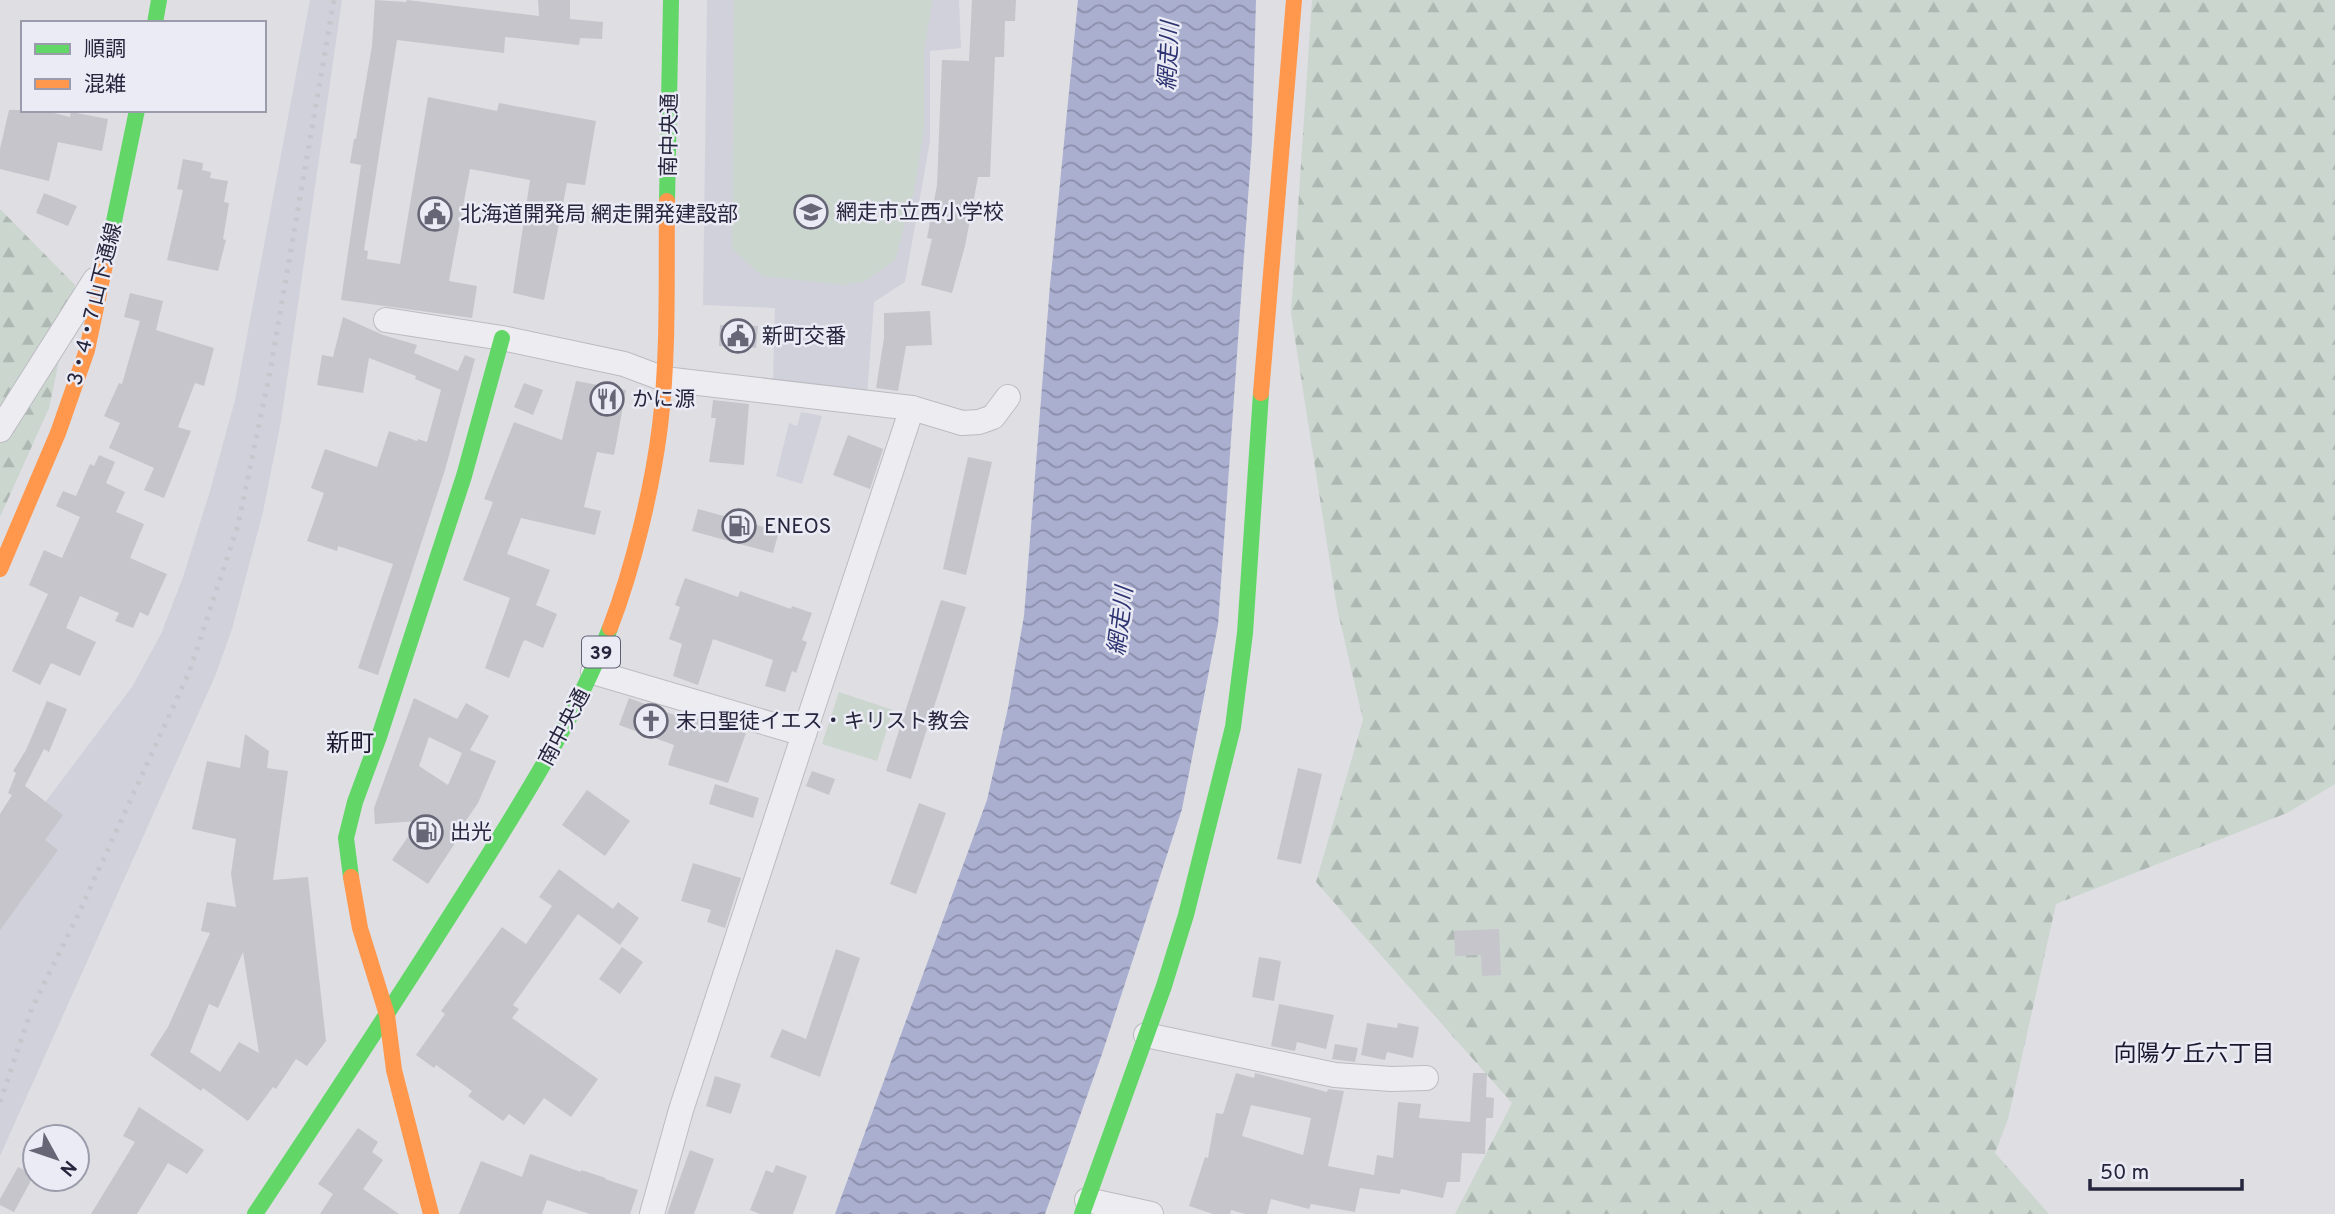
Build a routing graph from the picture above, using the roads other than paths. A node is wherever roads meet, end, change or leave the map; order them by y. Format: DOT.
graph roads {
  1 [pos="159,0"];
  2 [pos="671,0"];
  3 [pos="1294,0"];
  4 [pos="155,21"];
  5 [pos="137,112"];
  6 [pos="106,262"];
  7 [pos="386,320"];
  8 [pos="502,338"];
  9 [pos="664,379"];
  10 [pos="1008,397"];
  11 [pos="912,408"];
  12 [pos="0,430"];
  13 [pos="0,569"];
  14 [pos="593,672"];
  15 [pos="804,734"];
  16 [pos="387,1015"];
  17 [pos="1146,1035"];
  18 [pos="1426,1078"];
  19 [pos="1085,1207"];
  20 [pos="255,1214"];
  21 [pos="430,1214"];
  22 [pos="652,1214"];
  23 [pos="1151,1214"];
  1 -- 4 [label="main road"];
  2 -- 9 [label="main road, 南中央通 / 39"];
  3 -- 17 [label="main road"];
  5 -- 6 [label="main road, 3・4・7 山下通線"];
  6 -- 12 [label="street"];
  6 -- 13 [label="main road, 3・4・7 山下通線"];
  7 -- 8 [label="street"];
  8 -- 9 [label="street"];
  8 -- 16 [label="main road"];
  9 -- 11 [label="street"];
  9 -- 14 [label="main road, 南中央通 / 39"];
  10 -- 11 [label="street"];
  11 -- 15 [label="street"];
  14 -- 15 [label="street"];
  14 -- 16 [label="main road, 南中央通 / 39"];
  15 -- 22 [label="street"];
  16 -- 20 [label="main road, 南中央通 / 39"];
  16 -- 21 [label="main road"];
  17 -- 18 [label="street"];
  17 -- 19 [label="main road"];
  19 -- 23 [label="street"];
}
